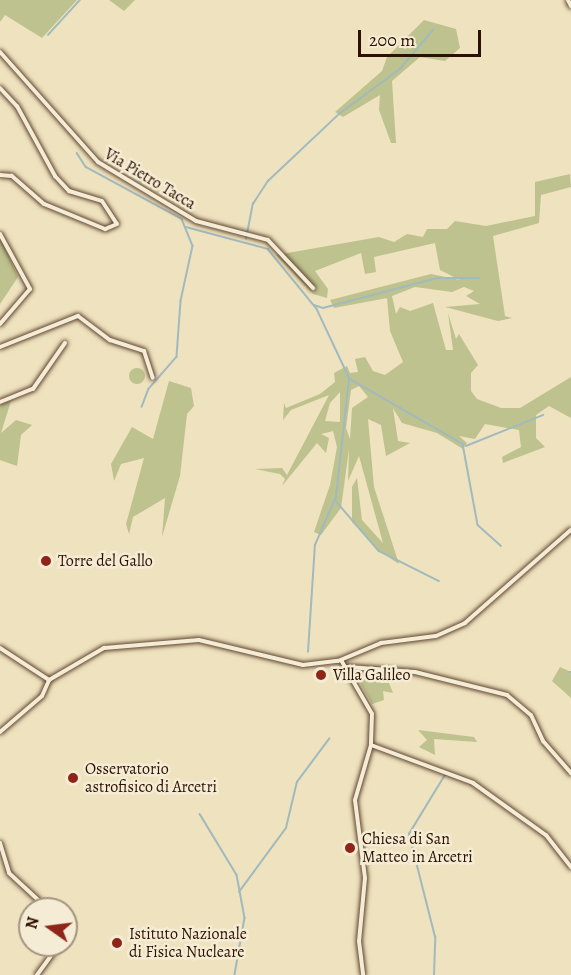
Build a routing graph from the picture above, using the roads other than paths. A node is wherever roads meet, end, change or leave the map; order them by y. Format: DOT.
graph roads {
  1 [pos="568,0"];
  2 [pos="571,6"];
  3 [pos="0,52"];
  4 [pos="0,88"];
  5 [pos="0,175"];
  6 [pos="0,234"];
  7 [pos="313,288"];
  8 [pos="0,324"];
  9 [pos="65,343"];
  10 [pos="0,347"];
  11 [pos="153,378"];
  12 [pos="0,402"];
  13 [pos="571,531"];
  14 [pos="569,537"];
  15 [pos="0,648"];
  16 [pos="341,660"];
  17 [pos="347,667"];
  18 [pos="49,680"];
  19 [pos="0,732"];
  20 [pos="371,745"];
  21 [pos="571,773"];
  22 [pos="0,843"];
  23 [pos="571,867"];
  24 [pos="35,897"];
  25 [pos="51,957"];
  26 [pos="38,975"];
  27 [pos="363,975"];
  1 -- 2 [label="street"];
  3 -- 7 [label="street, Via Pietro Tacca"];
  4 -- 5 [label="street"];
  6 -- 8 [label="street"];
  9 -- 12 [label="street"];
  10 -- 11 [label="street"];
  13 -- 14 [label="street"];
  14 -- 16 [label="street"];
  15 -- 18 [label="street"];
  16 -- 17 [label="street"];
  16 -- 18 [label="street"];
  17 -- 20 [label="street"];
  17 -- 21 [label="street"];
  18 -- 19 [label="street"];
  20 -- 23 [label="street"];
  20 -- 27 [label="street"];
  22 -- 24 [label="street"];
  25 -- 26 [label="street"];
}
